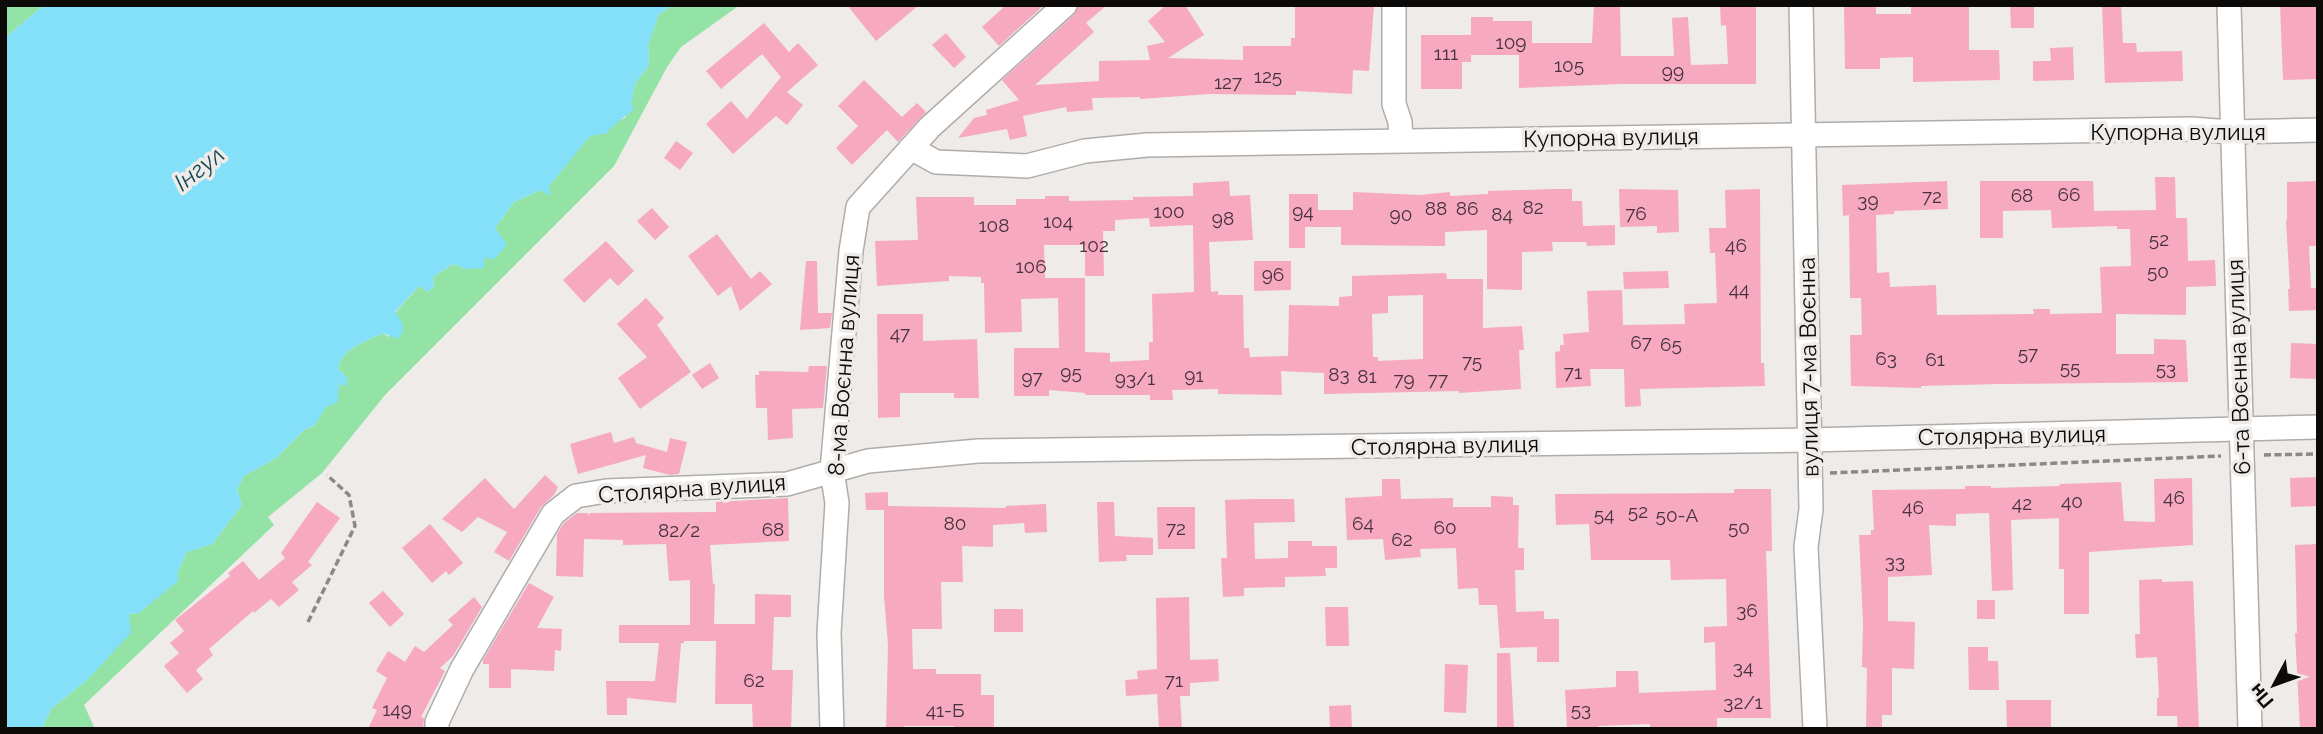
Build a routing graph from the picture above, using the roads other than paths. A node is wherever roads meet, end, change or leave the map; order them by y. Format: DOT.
graph roads {
  1 [pos="1065,5"];
  2 [pos="1394,5"];
  3 [pos="1801,5"];
  4 [pos="2229,5"];
  5 [pos="2318,130"];
  6 [pos="2231,132"];
  7 [pos="1802,135"];
  8 [pos="1401,140"];
  9 [pos="911,148"];
  10 [pos="2318,427"];
  11 [pos="2241,430"];
  12 [pos="1809,440"];
  13 [pos="832,471"];
  14 [pos="437,729"];
  15 [pos="832,729"];
  16 [pos="1815,729"];
  17 [pos="2250,729"];
  1 -- 9 [label="street, 8-ма Воєнна вулиця"];
  2 -- 8 [label="street"];
  3 -- 7 [label="street, вулиця 7-ма Воєнна"];
  4 -- 6 [label="street, 6-та Воєнна вулиця"];
  5 -- 6 [label="street, Купорна вулиця"];
  6 -- 7 [label="street, Купорна вулиця"];
  6 -- 11 [label="street, 6-та Воєнна вулиця"];
  7 -- 8 [label="street, Купорна вулиця"];
  7 -- 12 [label="street, вулиця 7-ма Воєнна"];
  8 -- 9 [label="street, Купорна вулиця"];
  9 -- 13 [label="street, 8-ма Воєнна вулиця"];
  10 -- 11 [label="street, Столярна вулиця"];
  11 -- 12 [label="street, Столярна вулиця"];
  11 -- 17 [label="street, 6-та Воєнна вулиця"];
  12 -- 13 [label="street, Столярна вулиця"];
  12 -- 16 [label="street, вулиця 7-ма Воєнна"];
  13 -- 14 [label="street, Столярна вулиця"];
  13 -- 15 [label="street, 8-ма Воєнна вулиця"];
}
